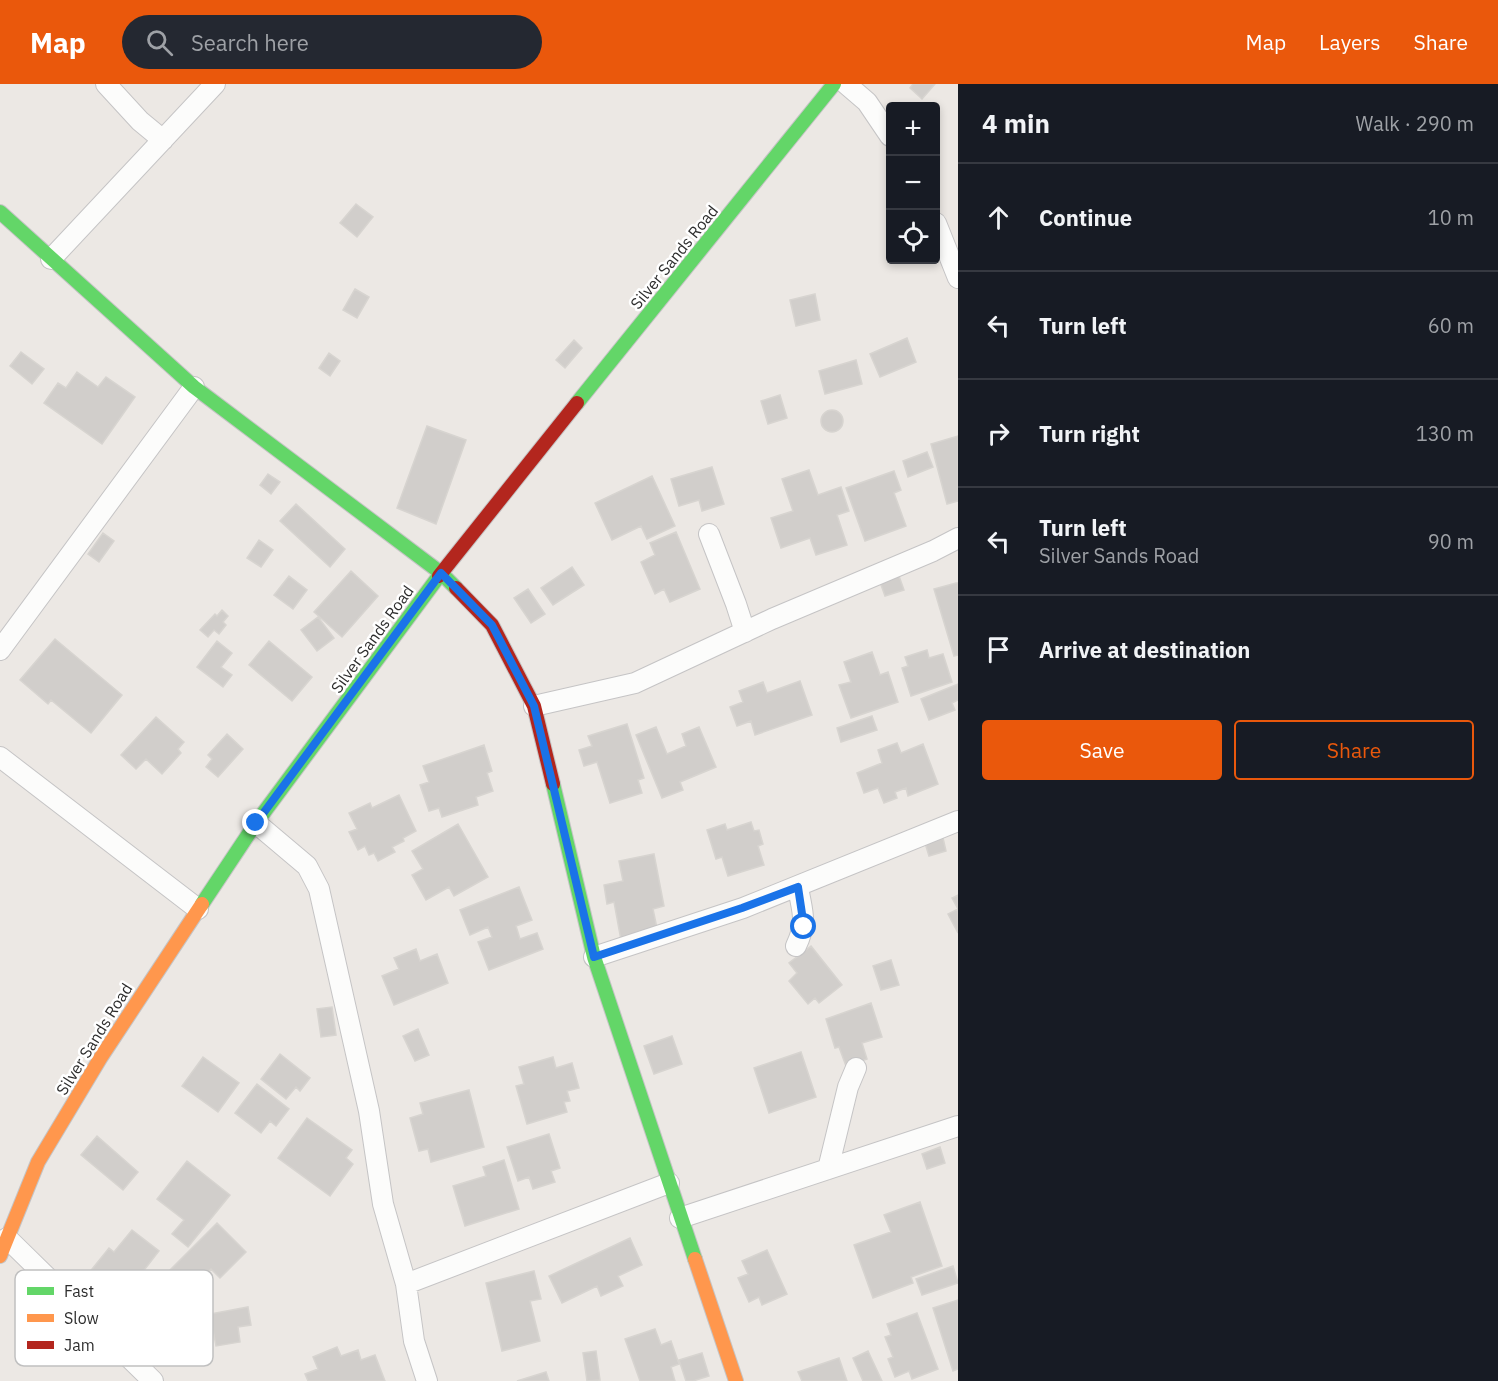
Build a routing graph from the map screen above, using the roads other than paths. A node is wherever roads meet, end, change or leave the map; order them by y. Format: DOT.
graph roads {
  1 [pos="106,84"];
  2 [pos="215,84"];
  3 [pos="834,84"];
  4 [pos="846,84"];
  5 [pos="886,129"];
  6 [pos="163,140"];
  7 [pos="2,217"];
  8 [pos="940,233"];
  9 [pos="51,260"];
  10 [pos="958,278"];
  11 [pos="194,387"];
  12 [pos="709,534"];
  13 [pos="958,538"];
  14 [pos="441,573"];
  15 [pos="744,632"];
  16 [pos="0,650"];
  17 [pos="534,706"];
  18 [pos="0,757"];
  19 [pos="958,821"];
  20 [pos="256,823"];
  21 [pos="798,887"];
  22 [pos="198,909"];
  23 [pos="796,946"];
  24 [pos="594,957"];
  25 [pos="856,1068"];
  26 [pos="958,1126"];
  27 [pos="828,1169"];
  28 [pos="669,1183"];
  29 [pos="680,1218"];
  30 [pos="4,1247"];
  31 [pos="30,1270"];
  32 [pos="406,1284"];
  33 [pos="136,1366"];
  34 [pos="153,1381"];
  35 [pos="427,1381"];
  36 [pos="736,1381"];
  1 -- 6 [label="street"];
  2 -- 6 [label="street"];
  3 -- 14 [label="street, Silver Sands Road"];
  4 -- 5 [label="street"];
  6 -- 9 [label="street"];
  7 -- 9 [label="street"];
  8 -- 10 [label="street"];
  9 -- 11 [label="street"];
  11 -- 14 [label="street"];
  11 -- 16 [label="street"];
  12 -- 15 [label="street"];
  13 -- 15 [label="street"];
  14 -- 17 [label="street"];
  14 -- 20 [label="street, Silver Sands Road"];
  15 -- 17 [label="street"];
  17 -- 24 [label="street"];
  18 -- 22 [label="street"];
  19 -- 21 [label="street"];
  20 -- 22 [label="street, Silver Sands Road"];
  20 -- 32 [label="street"];
  21 -- 23 [label="street"];
  21 -- 24 [label="street"];
  22 -- 30 [label="street, Silver Sands Road"];
  24 -- 28 [label="street"];
  25 -- 27 [label="street"];
  26 -- 27 [label="street"];
  27 -- 29 [label="street"];
  28 -- 29 [label="street"];
  28 -- 32 [label="street"];
  29 -- 36 [label="street"];
  30 -- 31 [label="street"];
  32 -- 35 [label="street"];
  33 -- 34 [label="street"];
}
